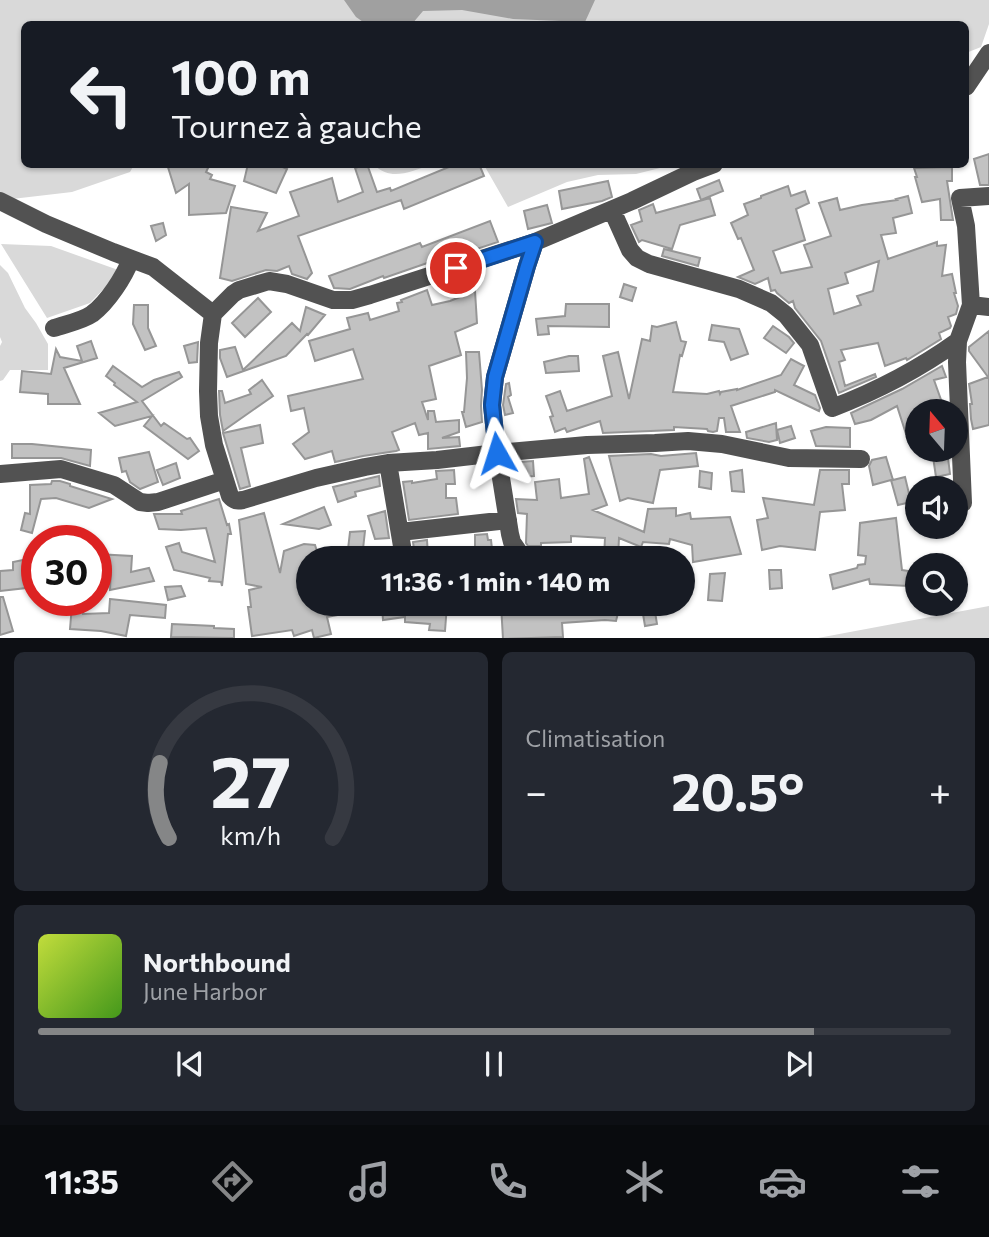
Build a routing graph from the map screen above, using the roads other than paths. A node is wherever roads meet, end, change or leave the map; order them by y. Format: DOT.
graph roads {
  1 [pos="989,53"];
  2 [pos="969,83"];
  3 [pos="704,168"];
  4 [pos="989,196"];
  5 [pos="0,201"];
  6 [pos="612,210"];
  7 [pos="535,242"];
  8 [pos="131,258"];
  9 [pos="980,306"];
  10 [pos="213,314"];
  11 [pos="54,328"];
  12 [pos="958,341"];
  13 [pos="497,453"];
  14 [pos="861,459"];
  15 [pos="388,463"];
  16 [pos="0,474"];
  17 [pos="962,476"];
  18 [pos="225,480"];
  19 [pos="508,520"];
  20 [pos="400,532"];
  21 [pos="402,546"];
  22 [pos="515,546"];
  1 -- 2 [label="street"];
  3 -- 6 [label="street"];
  4 -- 9 [label="street"];
  5 -- 8 [label="street"];
  6 -- 7 [label="street"];
  6 -- 12 [label="street"];
  7 -- 10 [label="street"];
  7 -- 13 [label="street"];
  8 -- 10 [label="street"];
  8 -- 11 [label="street"];
  9 -- 12 [label="street"];
  10 -- 18 [label="street"];
  12 -- 17 [label="street"];
  13 -- 14 [label="street"];
  13 -- 15 [label="street"];
  13 -- 19 [label="street"];
  15 -- 18 [label="street"];
  15 -- 20 [label="street"];
  16 -- 18 [label="street"];
  19 -- 20 [label="street"];
  19 -- 22 [label="street"];
  20 -- 21 [label="street"];
}
